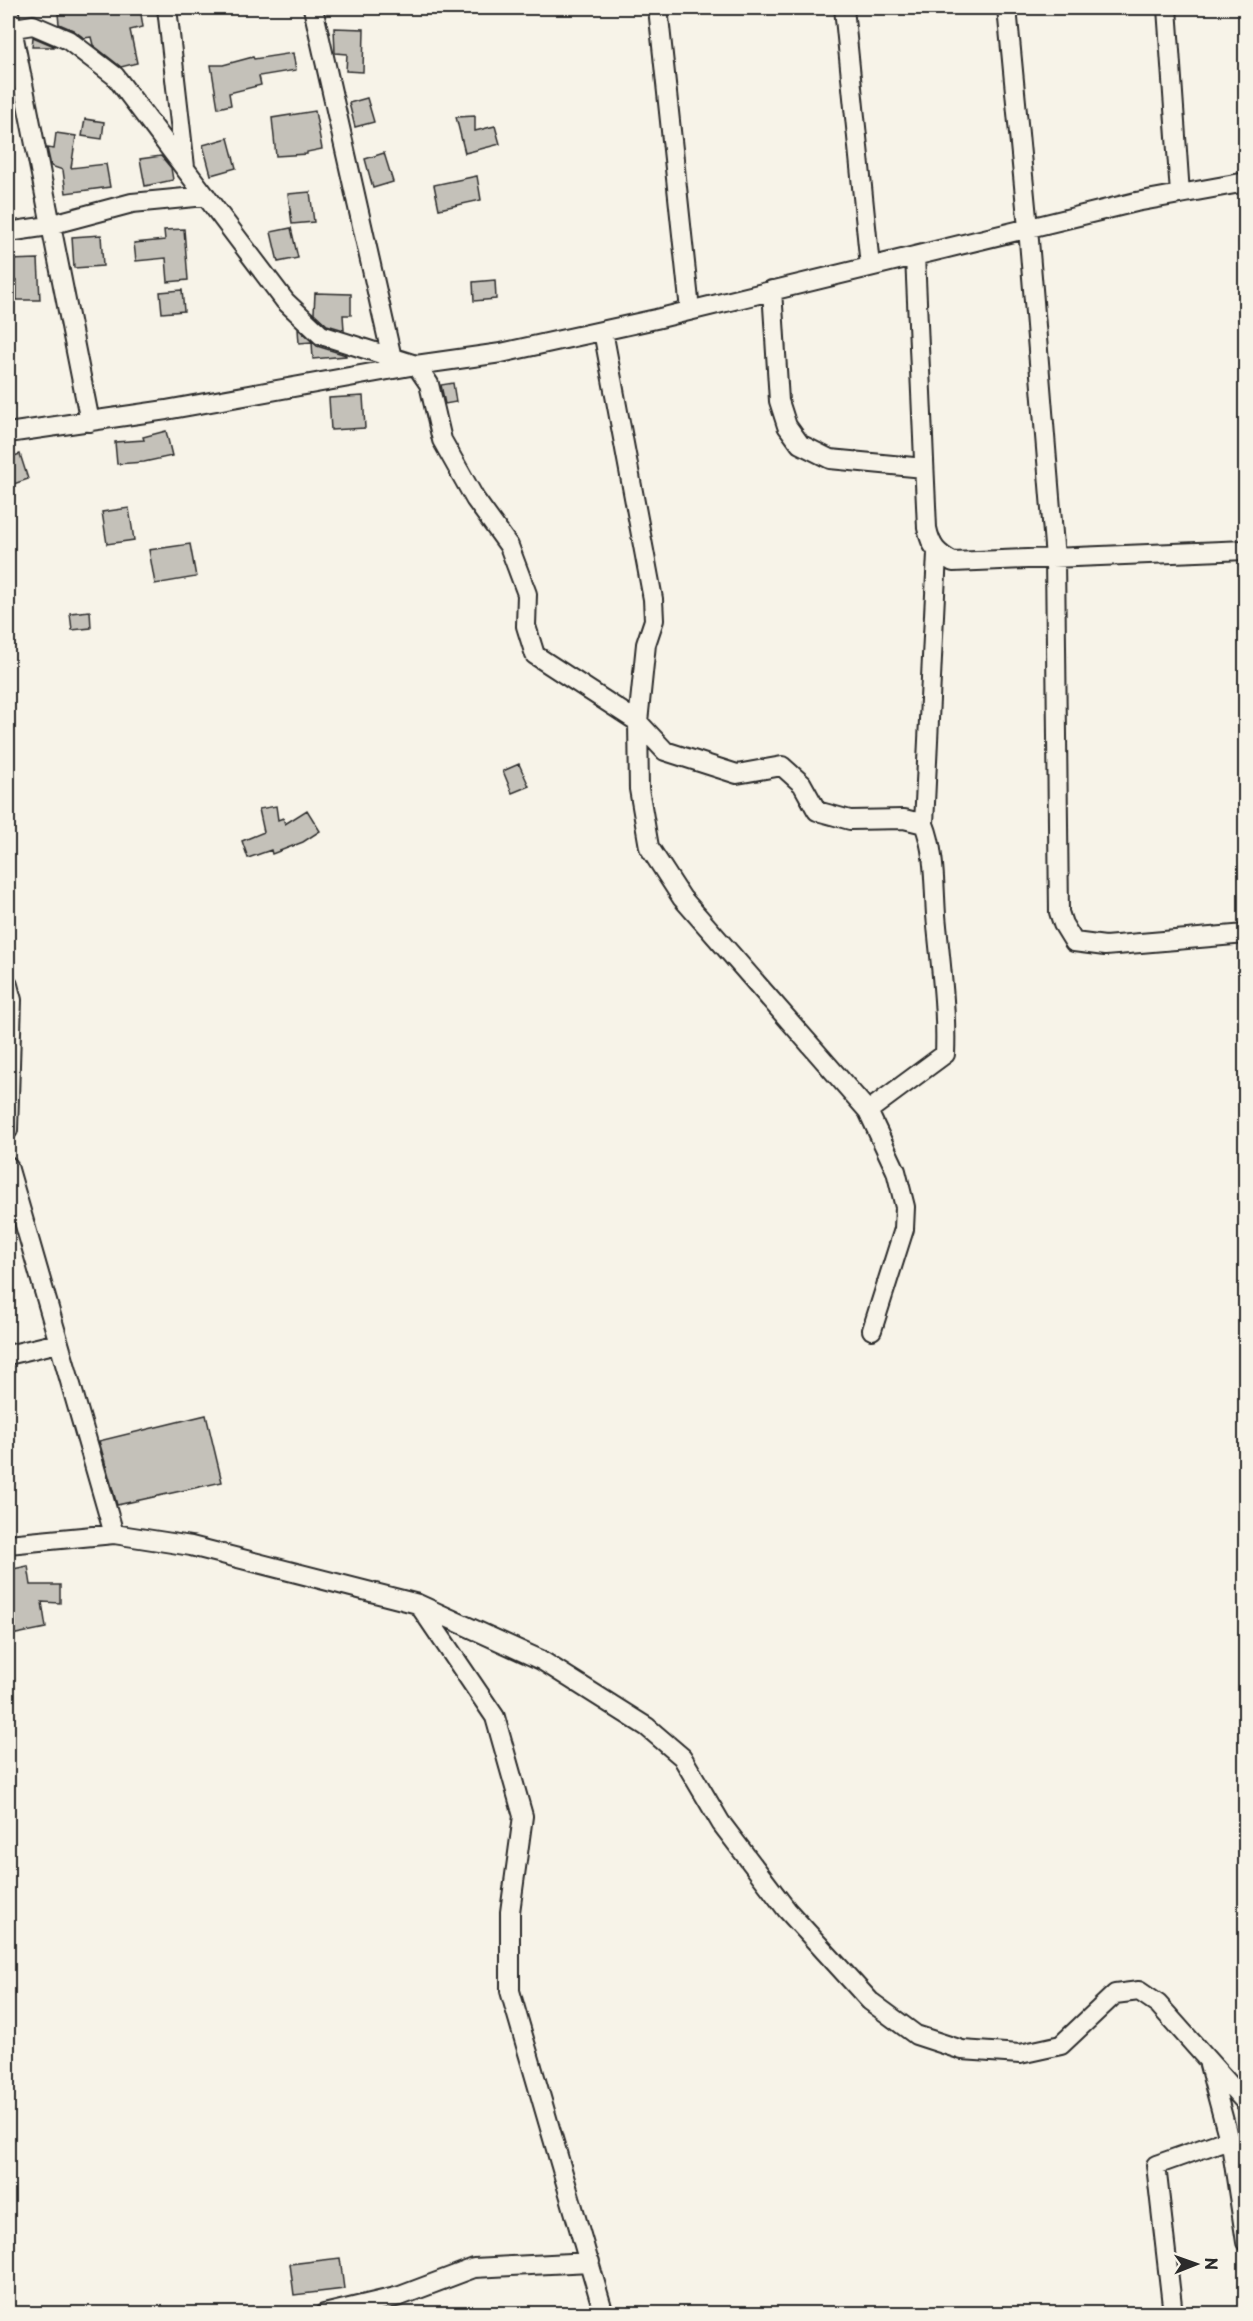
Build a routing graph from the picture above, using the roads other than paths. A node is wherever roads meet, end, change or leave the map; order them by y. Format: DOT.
graph roads {
  1 [pos="8,8"];
  2 [pos="167,8"];
  3 [pos="313,8"];
  4 [pos="658,8"];
  5 [pos="844,8"];
  6 [pos="1007,8"];
  7 [pos="1167,8"];
  8 [pos="10,29"];
  9 [pos="186,168"];
  10 [pos="1245,182"];
  11 [pos="1180,194"];
  12 [pos="206,196"];
  13 [pos="51,225"];
  14 [pos="1028,228"];
  15 [pos="8,232"];
  16 [pos="915,255"];
  17 [pos="870,266"];
  18 [pos="772,290"];
  19 [pos="690,310"];
  20 [pos="603,331"];
  21 [pos="393,363"];
  22 [pos="416,365"];
  23 [pos="90,422"];
  24 [pos="8,433"];
  25 [pos="924,468"];
  26 [pos="1245,550"];
  27 [pos="937,553"];
  28 [pos="1055,558"];
  29 [pos="638,723"];
  30 [pos="924,824"];
  31 [pos="1245,934"];
  32 [pos="8,985"];
  33 [pos="868,1111"];
  34 [pos="8,1130"];
  35 [pos="8,1166"];
  36 [pos="872,1330"];
  37 [pos="58,1343"];
  38 [pos="8,1355"];
  39 [pos="114,1534"];
  40 [pos="8,1544"];
  41 [pos="417,1604"];
  42 [pos="1208,2062"];
  43 [pos="1245,2103"];
  44 [pos="1229,2139"];
  45 [pos="1245,2242"];
  46 [pos="590,2262"];
  47 [pos="324,2313"];
  48 [pos="604,2313"];
  49 [pos="1173,2313"];
  1 -- 8 [label="street"];
  2 -- 9 [label="street"];
  3 -- 21 [label="street"];
  4 -- 19 [label="street"];
  5 -- 17 [label="street"];
  6 -- 14 [label="street"];
  7 -- 11 [label="street"];
  8 -- 9 [label="street"];
  8 -- 13 [label="street"];
  9 -- 12 [label="street"];
  10 -- 11 [label="street"];
  11 -- 14 [label="street"];
  12 -- 13 [label="street"];
  12 -- 21 [label="street"];
  13 -- 15 [label="street"];
  13 -- 23 [label="street"];
  14 -- 16 [label="street"];
  14 -- 28 [label="street"];
  16 -- 17 [label="street"];
  16 -- 25 [label="street"];
  17 -- 18 [label="street"];
  18 -- 19 [label="street"];
  18 -- 25 [label="street"];
  19 -- 20 [label="street"];
  20 -- 22 [label="street"];
  20 -- 29 [label="street"];
  21 -- 22 [label="street"];
  21 -- 23 [label="street"];
  22 -- 29 [label="street"];
  23 -- 24 [label="street"];
  25 -- 27 [label="street"];
  26 -- 28 [label="street"];
  27 -- 28 [label="street"];
  27 -- 30 [label="street"];
  28 -- 31 [label="street"];
  29 -- 30 [label="street"];
  29 -- 33 [label="street"];
  30 -- 33 [label="street"];
  32 -- 34 [label="street"];
  33 -- 36 [label="street"];
  35 -- 37 [label="street"];
  37 -- 38 [label="street"];
  37 -- 39 [label="street"];
  39 -- 40 [label="street"];
  39 -- 41 [label="street"];
  41 -- 42 [label="street"];
  41 -- 46 [label="street"];
  42 -- 43 [label="street"];
  42 -- 44 [label="street"];
  44 -- 45 [label="street"];
  44 -- 49 [label="street"];
  46 -- 47 [label="street"];
  46 -- 48 [label="street"];
}
